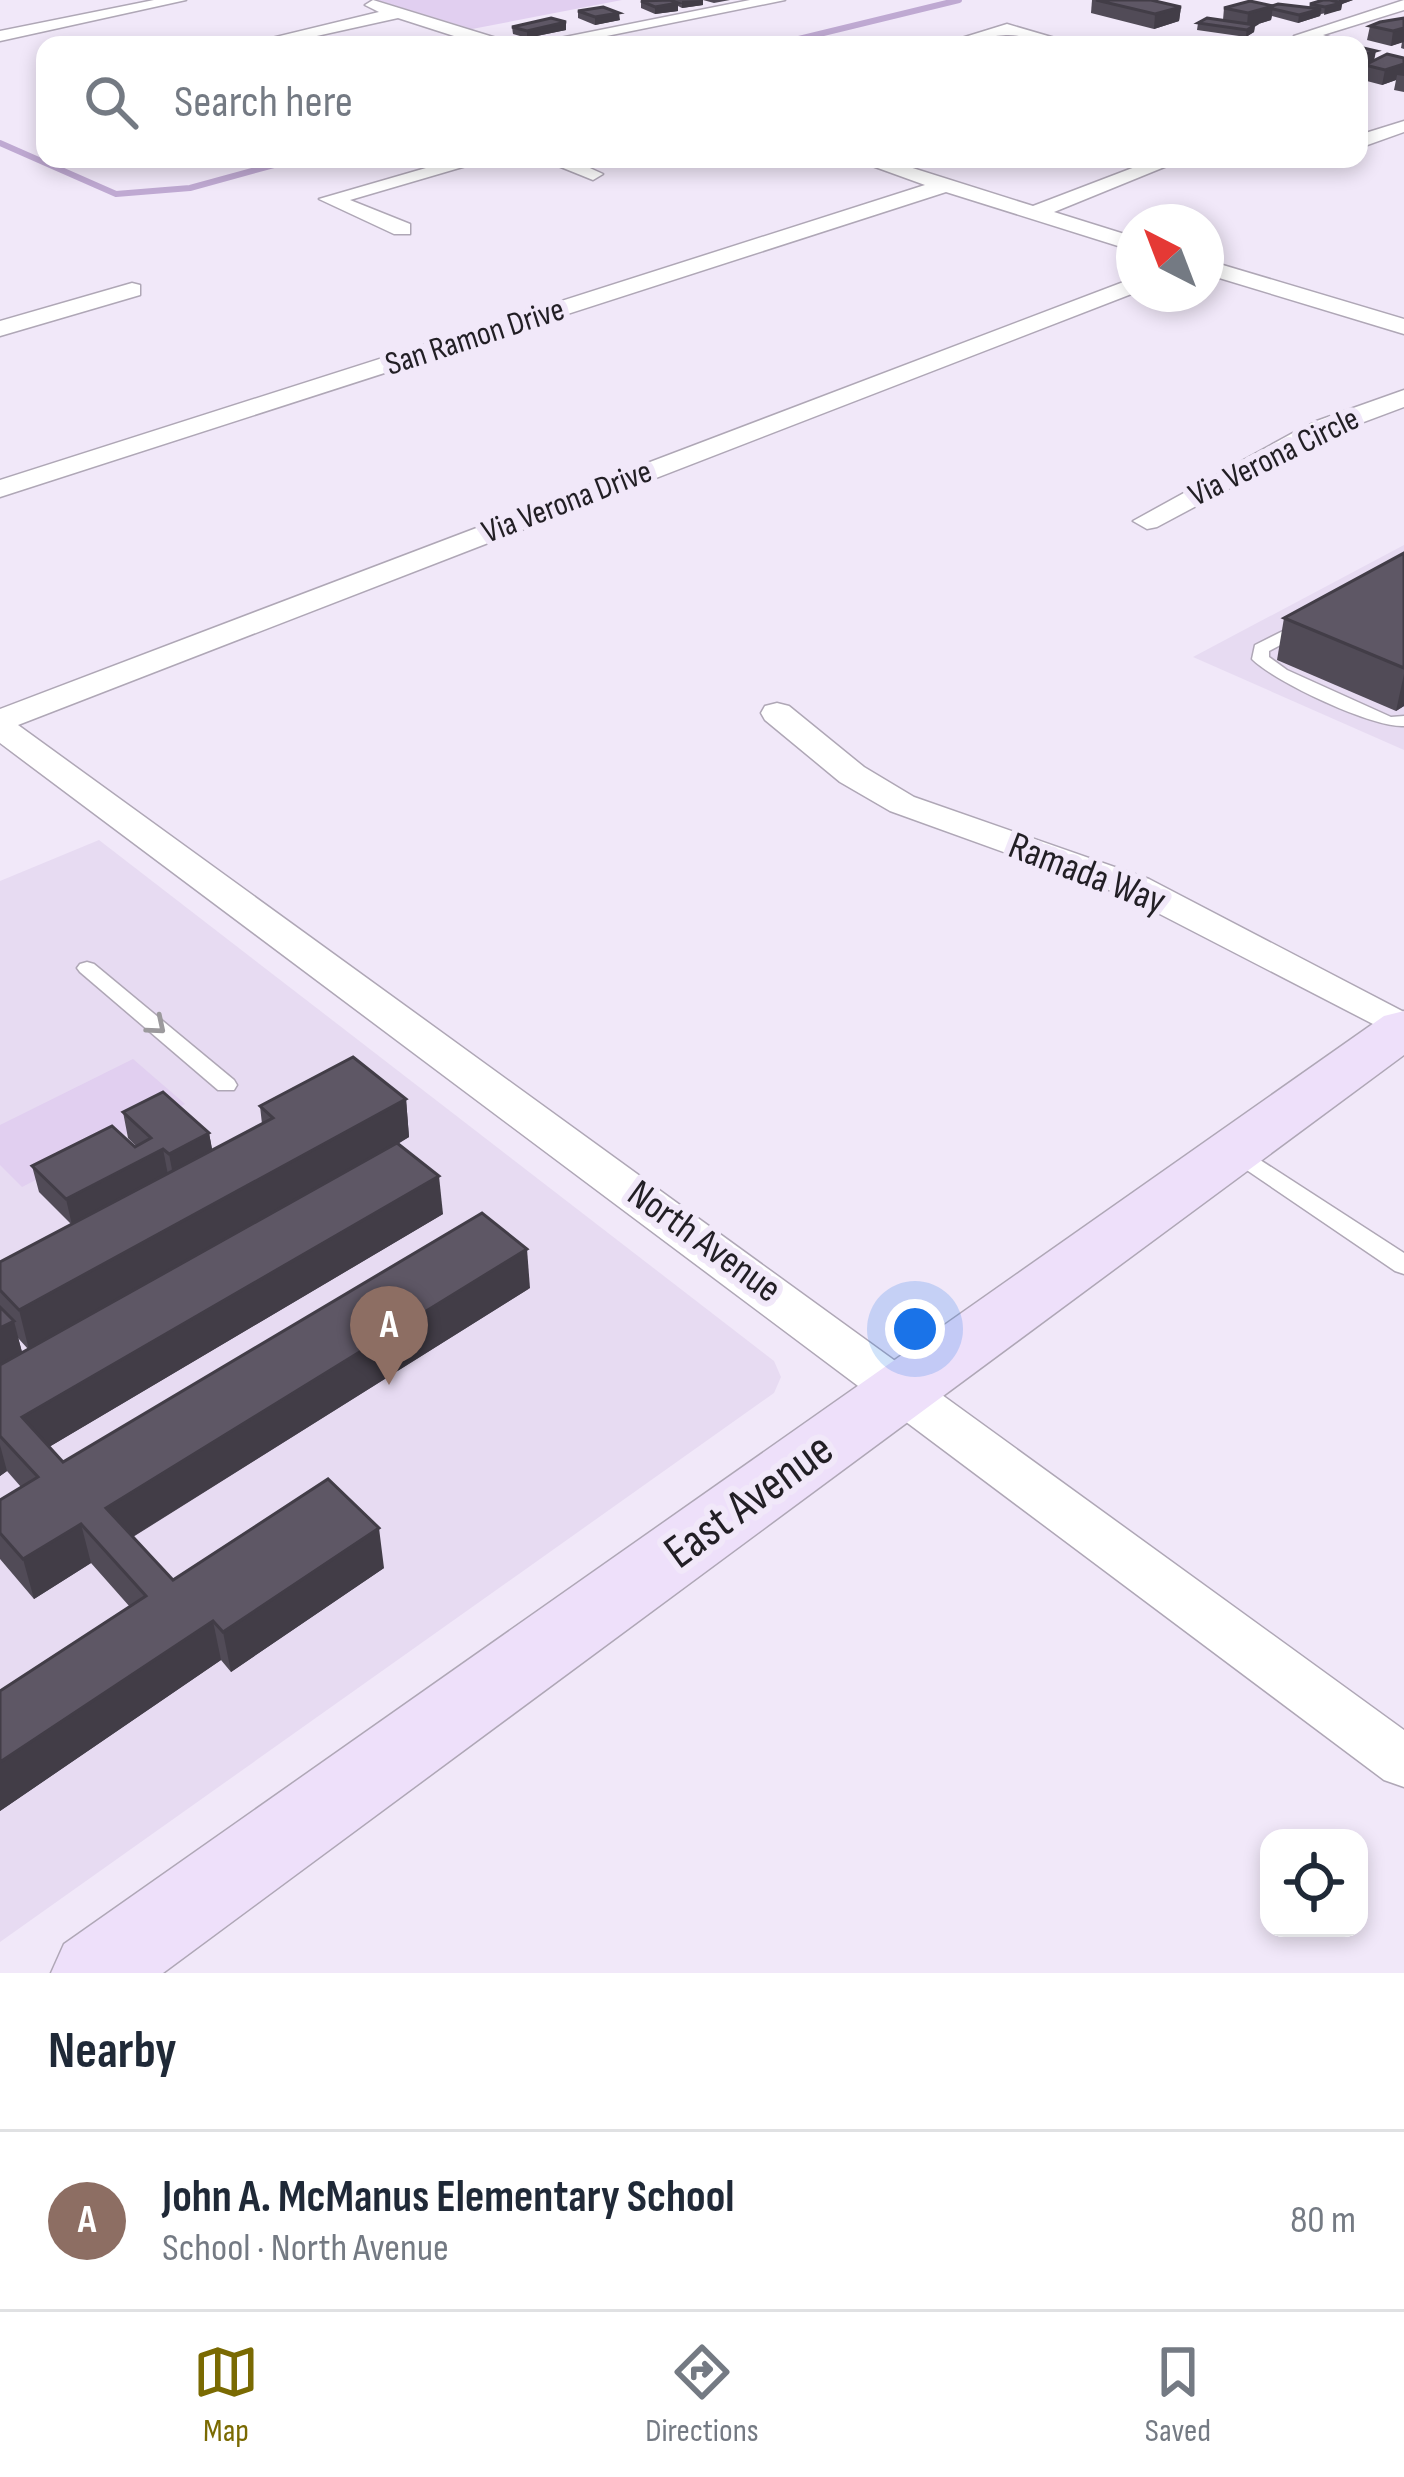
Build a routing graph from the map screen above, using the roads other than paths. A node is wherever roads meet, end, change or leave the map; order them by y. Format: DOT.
graph roads {
  1 [pos="178,0"];
  2 [pos="357,0"];
  3 [pos="777,0"];
  4 [pos="1404,5"];
  5 [pos="399,13"];
  6 [pos="0,36"];
  7 [pos="293,36"];
  8 [pos="472,36"];
  9 [pos="583,36"];
  10 [pos="981,36"];
  11 [pos="1035,36"];
  12 [pos="1303,36"];
  13 [pos="1402,125"];
  14 [pos="1368,138"];
  15 [pos="446,168"];
  16 [pos="576,168"];
  17 [pos="894,168"];
  18 [pos="1150,168"];
  19 [pos="593,174"];
  20 [pos="949,184"];
  21 [pos="1033,213"];
  22 [pos="402,229"];
  23 [pos="1116,238"];
  24 [pos="1224,272"];
  25 [pos="132,290"];
  26 [pos="1116,292"];
  27 [pos="1404,326"];
  28 [pos="0,328"];
  29 [pos="1404,398"];
  30 [pos="0,489"];
  31 [pos="1147,521"];
  32 [pos="1322,616"];
  33 [pos="777,713"];
  34 [pos="1404,721"];
  35 [pos="0,723"];
  36 [pos="87,968"];
  37 [pos="1404,1028"];
  38 [pos="226,1084"];
  39 [pos="1237,1153"];
  40 [pos="1404,1265"];
  41 [pos="904,1389"];
  42 [pos="1404,1762"];
  43 [pos="94,1973"];
  1 -- 6 [label="street"];
  2 -- 5 [label="street"];
  3 -- 9 [label="street"];
  4 -- 12 [label="street"];
  5 -- 7 [label="street"];
  5 -- 8 [label="street"];
  10 -- 11 [label="street"];
  13 -- 14 [label="street"];
  15 -- 22 [label="street"];
  16 -- 19 [label="street"];
  17 -- 20 [label="street"];
  18 -- 21 [label="street"];
  20 -- 21 [label="street"];
  20 -- 30 [label="street, San Ramon Drive"];
  21 -- 23 [label="street"];
  24 -- 27 [label="street"];
  25 -- 28 [label="street"];
  26 -- 35 [label="street, Via Verona Drive"];
  29 -- 31 [label="street, Via Verona Circle"];
  32 -- 34 [label="lane"];
  33 -- 37 [label="street, Ramada Way"];
  35 -- 41 [label="street, North Avenue"];
  36 -- 38 [label="lane, one-way"];
  37 -- 39 [label="main road, East Avenue"];
  39 -- 40 [label="lane"];
  39 -- 41 [label="main road, East Avenue"];
  41 -- 42 [label="street, North Avenue"];
  41 -- 43 [label="main road, East Avenue"];
}
